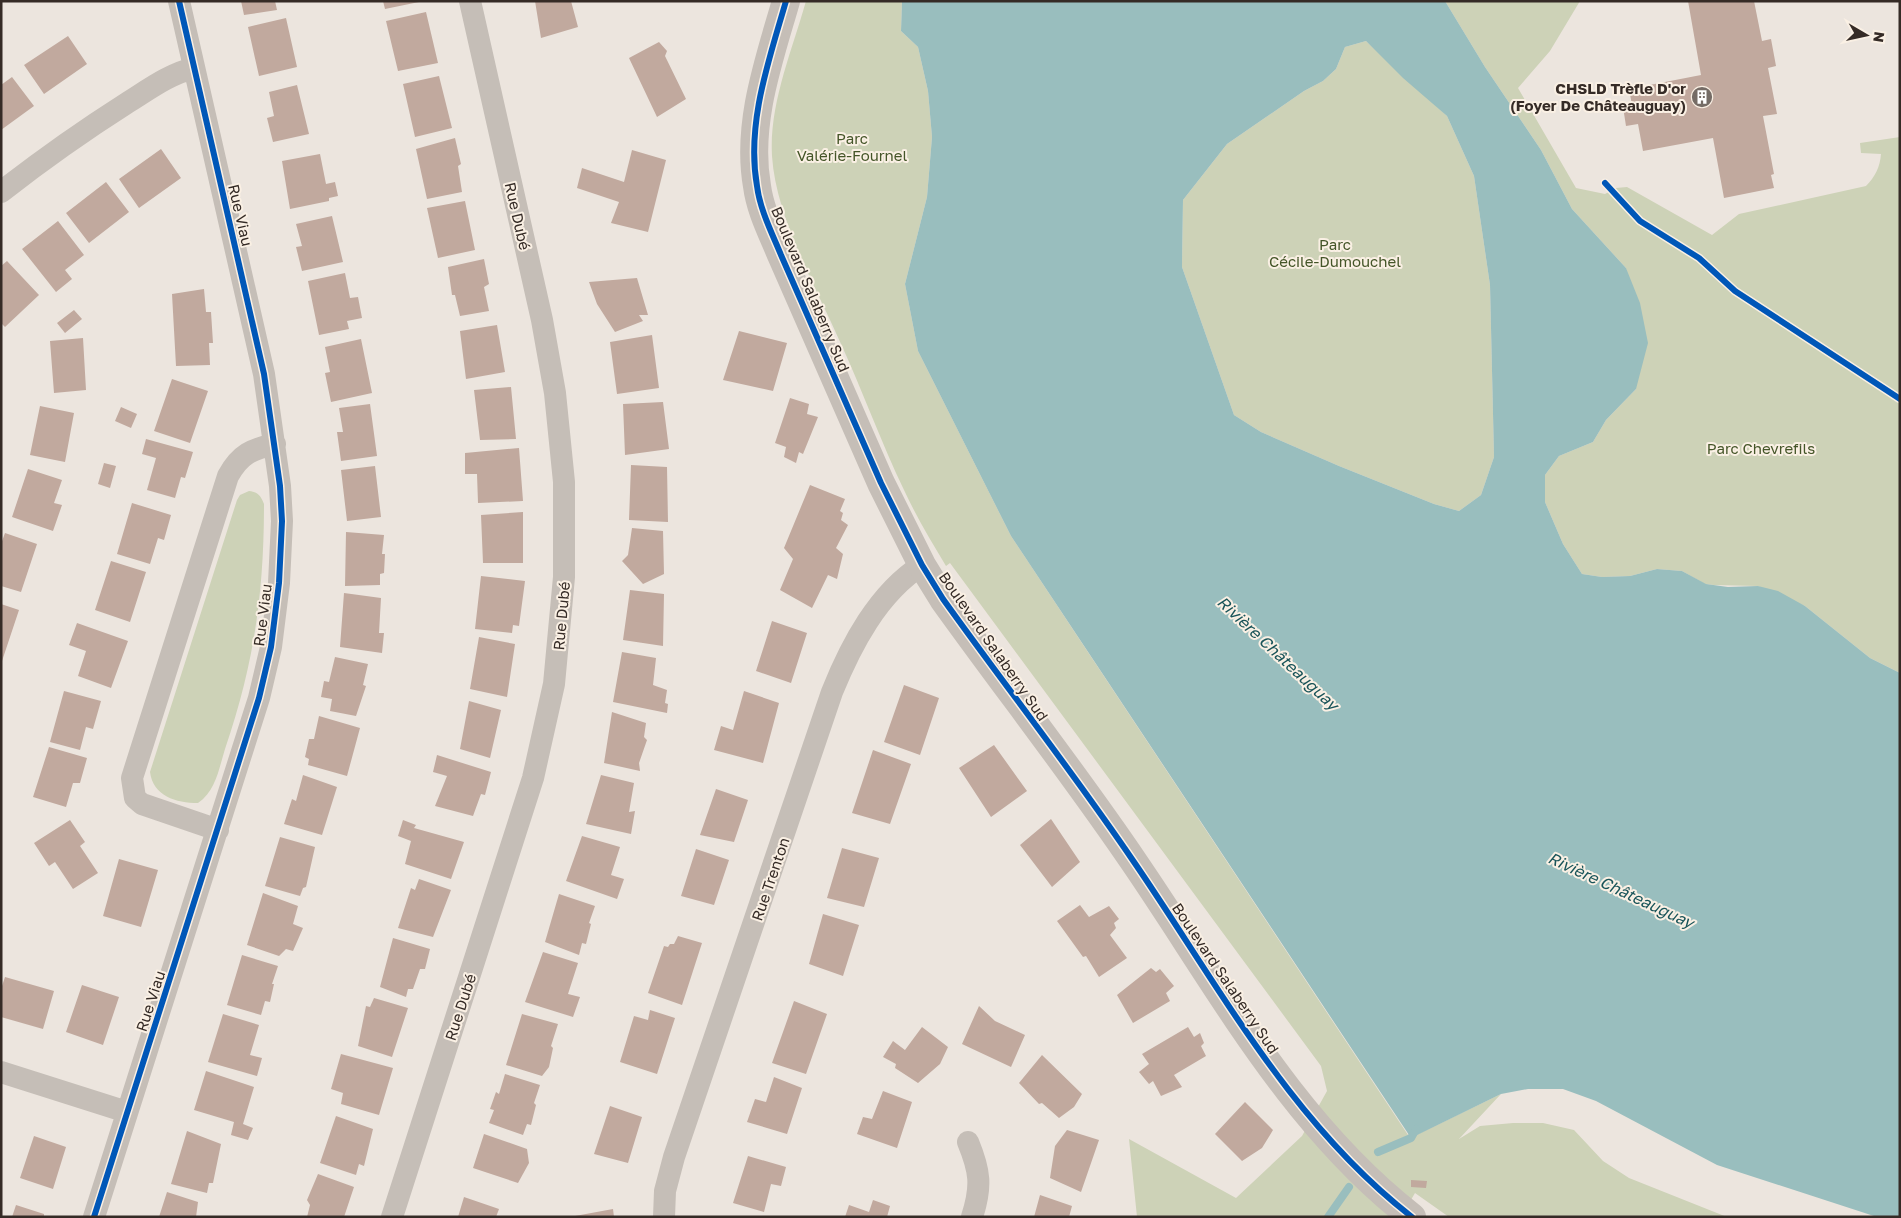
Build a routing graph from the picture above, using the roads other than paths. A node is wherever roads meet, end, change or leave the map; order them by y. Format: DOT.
graph roads {
  1 [pos="179,1"];
  2 [pos="470,1"];
  3 [pos="786,1"];
  4 [pos="194,68"];
  5 [pos="1,192"];
  6 [pos="275,444"];
  7 [pos="922,565"];
  8 [pos="218,830"];
  9 [pos="1,1072"];
  10 [pos="127,1112"];
  11 [pos="968,1142"];
  12 [pos="94,1217"];
  13 [pos="392,1217"];
  14 [pos="664,1217"];
  15 [pos="972,1217"];
  16 [pos="1412,1217"];
  1 -- 4 [label="street, Rue Viau"];
  2 -- 13 [label="street, Rue Dubé"];
  3 -- 7 [label="street, Boulevard Salaberry Sud"];
  4 -- 5 [label="street"];
  4 -- 6 [label="street, Rue Viau"];
  6 -- 8 [label="street, Rue Viau"];
  6 -- 8 [label="street"];
  7 -- 14 [label="street, Rue Trenton"];
  7 -- 16 [label="street, Boulevard Salaberry Sud"];
  8 -- 10 [label="street, Rue Viau"];
  9 -- 10 [label="street"];
  10 -- 12 [label="street, Rue Viau"];
  11 -- 15 [label="street"];
}
